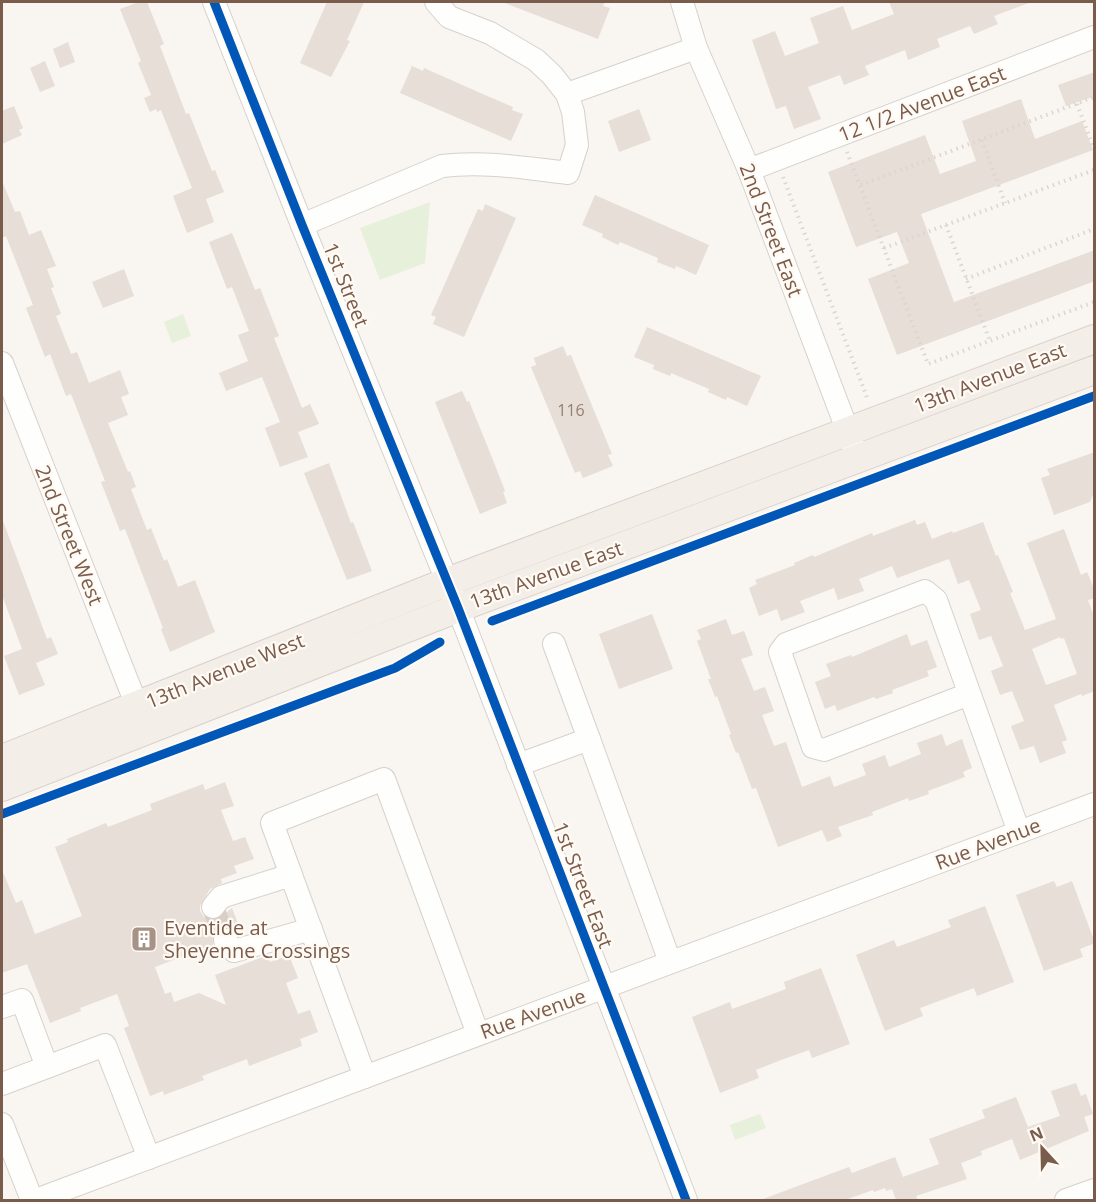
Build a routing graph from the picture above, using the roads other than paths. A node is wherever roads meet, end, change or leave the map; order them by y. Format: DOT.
graph roads {
  1 [pos="213,2"];
  2 [pos="436,2"];
  3 [pos="685,2"];
  4 [pos="1095,37"];
  5 [pos="696,48"];
  6 [pos="567,94"];
  7 [pos="748,170"];
  8 [pos="302,225"];
  9 [pos="1095,339"];
  10 [pos="2,363"];
  11 [pos="1095,370"];
  12 [pos="9,406"];
  13 [pos="848,432"];
  14 [pos="857,459"];
  15 [pos="447,582"];
  16 [pos="458,608"];
  17 [pos="554,644"];
  18 [pos="969,694"];
  19 [pos="137,706"];
  20 [pos="588,739"];
  21 [pos="2,759"];
  22 [pos="518,765"];
  23 [pos="2,788"];
  24 [pos="1095,804"];
  25 [pos="1019,832"];
  26 [pos="291,875"];
  27 [pos="213,907"];
  28 [pos="311,929"];
  29 [pos="225,940"];
  30 [pos="670,962"];
  31 [pos="603,988"];
  32 [pos="2,1007"];
  33 [pos="478,1034"];
  34 [pos="47,1067"];
  35 [pos="365,1077"];
  36 [pos="2,1084"];
  37 [pos="2,1124"];
  38 [pos="149,1158"];
  39 [pos="1095,1190"];
  40 [pos="32,1200"];
  41 [pos="39,1200"];
  42 [pos="686,1200"];
  43 [pos="1066,1200"];
  1 -- 8 [label="street, 1st Street"];
  2 -- 6 [label="street"];
  3 -- 5 [label="street, 2nd Street East"];
  4 -- 7 [label="street, 12 1/2 Avenue East"];
  5 -- 6 [label="street"];
  5 -- 7 [label="street, 2nd Street East"];
  6 -- 8 [label="street"];
  7 -- 13 [label="street, 2nd Street East"];
  8 -- 15 [label="street, 1st Street"];
  9 -- 13 [label="main road, 13th Avenue East"];
  10 -- 12 [label="street, 2nd Street West"];
  11 -- 14 [label="main road, 13th Avenue East"];
  12 -- 19 [label="street, 2nd Street West"];
  13 -- 14 [label="street, 2nd Street East"];
  13 -- 15 [label="main road, 13th Avenue East"];
  14 -- 16 [label="main road, 13th Avenue East"];
  15 -- 16 [label="street, 1st Street East"];
  15 -- 19 [label="main road, 13th Avenue West"];
  16 -- 22 [label="street, 1st Street East"];
  16 -- 23 [label="main road, 13th Avenue East"];
  17 -- 20 [label="street"];
  18 -- 18 [label="street"];
  18 -- 25 [label="street"];
  19 -- 21 [label="main road, 13th Avenue West"];
  20 -- 22 [label="street"];
  20 -- 30 [label="street"];
  22 -- 31 [label="street, 1st Street East"];
  24 -- 25 [label="street, Rue Avenue"];
  25 -- 30 [label="street, Rue Avenue"];
  26 -- 27 [label="street"];
  26 -- 28 [label="street"];
  26 -- 33 [label="street"];
  28 -- 29 [label="street"];
  28 -- 35 [label="street"];
  30 -- 31 [label="street, Rue Avenue"];
  31 -- 33 [label="street, Rue Avenue"];
  31 -- 42 [label="street, 1st Street East"];
  32 -- 34 [label="street"];
  33 -- 35 [label="street, Rue Avenue"];
  34 -- 36 [label="street"];
  34 -- 38 [label="street"];
  35 -- 38 [label="street, Rue Avenue"];
  37 -- 40 [label="street"];
  38 -- 41 [label="street, Rue Avenue"];
  39 -- 43 [label="street"];
}
